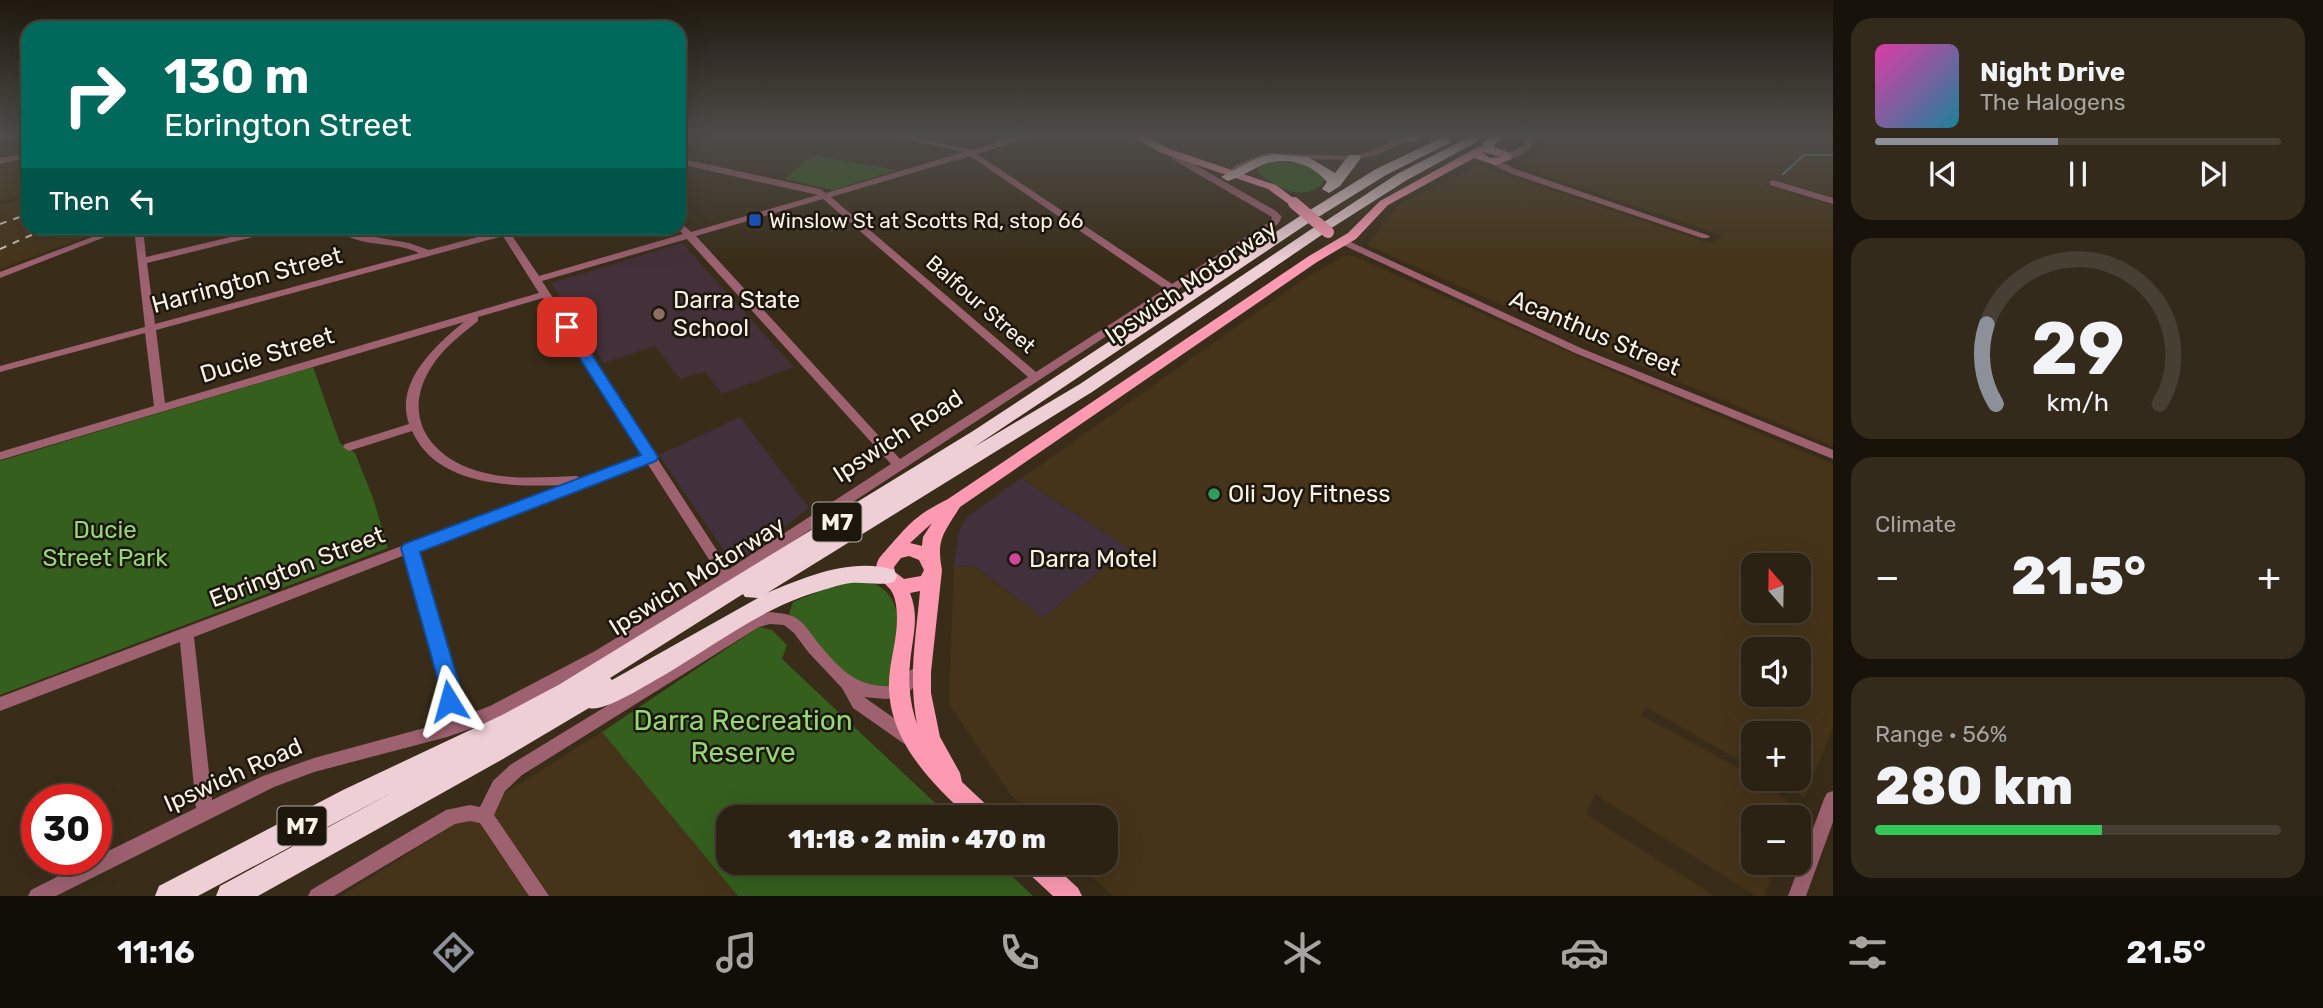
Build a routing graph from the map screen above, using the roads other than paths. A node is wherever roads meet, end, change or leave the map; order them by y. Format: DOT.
graph roads {
  1 [pos="751,177"];
  2 [pos="891,177"];
  3 [pos="1004,177"];
  4 [pos="1207,177"];
  5 [pos="1246,177"];
  6 [pos="1248,177"];
  7 [pos="1330,177"];
  8 [pos="1338,177"];
  9 [pos="1374,177"];
  10 [pos="1403,177"];
  11 [pos="1434,177"];
  12 [pos="1531,177"];
  13 [pos="1335,183"];
  14 [pos="1773,183"];
  15 [pos="825,196"];
  16 [pos="1833,201"];
  17 [pos="1277,217"];
  18 [pos="1312,218"];
  19 [pos="686,232"];
  20 [pos="105,235"];
  21 [pos="139,235"];
  22 [pos="249,235"];
  23 [pos="356,235"];
  24 [pos="487,235"];
  25 [pos="507,235"];
  26 [pos="689,236"];
  27 [pos="1705,236"];
  28 [pos="1344,242"];
  29 [pos="427,253"];
  30 [pos="143,261"];
  31 [pos="0,275"];
  32 [pos="536,280"];
  33 [pos="1171,288"];
  34 [pos="545,294"];
  35 [pos="480,314"];
  36 [pos="442,324"];
  37 [pos="150,329"];
  38 [pos="455,334"];
  39 [pos="0,369"];
  40 [pos="1035,376"];
  41 [pos="160,408"];
  42 [pos="413,427"];
  43 [pos="349,447"];
  44 [pos="1833,455"];
  45 [pos="0,456"];
  46 [pos="650,457"];
  47 [pos="898,465"];
  48 [pos="584,480"];
  49 [pos="536,481"];
  50 [pos="540,499"];
  51 [pos="954,503"];
  52 [pos="410,548"];
  53 [pos="931,567"];
  54 [pos="892,571"];
  55 [pos="727,576"];
  56 [pos="186,633"];
  57 [pos="921,672"];
  58 [pos="847,683"];
  59 [pos="899,692"];
  60 [pos="0,704"];
  61 [pos="567,709"];
  62 [pos="447,730"];
  63 [pos="913,742"];
  64 [pos="960,795"];
  65 [pos="1833,799"];
  66 [pos="971,805"];
  67 [pos="205,811"];
  68 [pos="485,816"];
  69 [pos="1047,875"];
  70 [pos="37,896"];
  71 [pos="169,896"];
  72 [pos="230,896"];
  73 [pos="317,896"];
  74 [pos="540,896"];
  75 [pos="1070,896"];
  76 [pos="1797,896"];
  1 -- 15 [label="street, Balfour Street"];
  2 -- 15 [label="street"];
  3 -- 33 [label="street"];
  4 -- 17 [label="street"];
  5 -- 18 [label="main road"];
  6 -- 18 [label="main road"];
  7 -- 13 [label="highway"];
  8 -- 13 [label="highway"];
  9 -- 18 [label="highway, Ipswich Motorway / M7"];
  10 -- 18 [label="highway, Ipswich Motorway / M7"];
  11 -- 28 [label="main road"];
  12 -- 27 [label="street"];
  13 -- 18 [label="highway"];
  14 -- 16 [label="street"];
  15 -- 26 [label="street"];
  15 -- 40 [label="street, Balfour Street"];
  17 -- 33 [label="street, Ipswich Road"];
  18 -- 28 [label="main road"];
  18 -- 61 [label="highway, Ipswich Motorway / M7"];
  18 -- 71 [label="highway, Ipswich Motorway / M7"];
  19 -- 26 [label="street"];
  20 -- 31 [label="street"];
  21 -- 30 [label="street"];
  22 -- 30 [label="street"];
  23 -- 29 [label="street"];
  24 -- 29 [label="street, Harrington Street"];
  25 -- 32 [label="street"];
  26 -- 32 [label="street"];
  26 -- 47 [label="street"];
  28 -- 44 [label="street, Acanthus Street"];
  28 -- 51 [label="main road"];
  29 -- 37 [label="street, Harrington Street"];
  30 -- 37 [label="street"];
  32 -- 34 [label="street"];
  33 -- 40 [label="street, Ipswich Road"];
  34 -- 35 [label="street, Ducie Street"];
  34 -- 46 [label="street"];
  35 -- 36 [label="street, Ducie Street"];
  35 -- 38 [label="street"];
  36 -- 38 [label="street"];
  36 -- 41 [label="street, Ducie Street"];
  37 -- 39 [label="street, Harrington Street"];
  37 -- 41 [label="street"];
  38 -- 42 [label="street"];
  40 -- 47 [label="street, Ipswich Road"];
  41 -- 45 [label="street, Ducie Street"];
  42 -- 43 [label="street"];
  42 -- 49 [label="street"];
  46 -- 48 [label="street, Ebrington Street"];
  46 -- 55 [label="street"];
  47 -- 55 [label="street, Ipswich Road"];
  48 -- 49 [label="street"];
  48 -- 50 [label="street, Ebrington Street"];
  49 -- 50 [label="street"];
  50 -- 52 [label="street, Ebrington Street"];
  51 -- 53 [label="main road"];
  51 -- 54 [label="main road"];
  52 -- 56 [label="street, Ebrington Street"];
  52 -- 62 [label="street"];
  53 -- 54 [label="main road"];
  53 -- 54 [label="main road"];
  53 -- 57 [label="main road"];
  54 -- 59 [label="main road"];
  54 -- 61 [label="highway"];
  55 -- 62 [label="street, Ipswich Road"];
  56 -- 60 [label="street, Ebrington Street"];
  56 -- 67 [label="street"];
  57 -- 59 [label="street"];
  57 -- 64 [label="main road"];
  58 -- 59 [label="street"];
  58 -- 63 [label="street"];
  58 -- 68 [label="street"];
  59 -- 63 [label="main road"];
  61 -- 72 [label="highway, Ipswich Motorway / M7"];
  62 -- 67 [label="street, Ipswich Road"];
  63 -- 64 [label="main road"];
  64 -- 66 [label="main road"];
  65 -- 76 [label="street"];
  67 -- 70 [label="street, Ipswich Road"];
  68 -- 73 [label="street"];
  68 -- 74 [label="street"];
  69 -- 75 [label="main road"];
}
